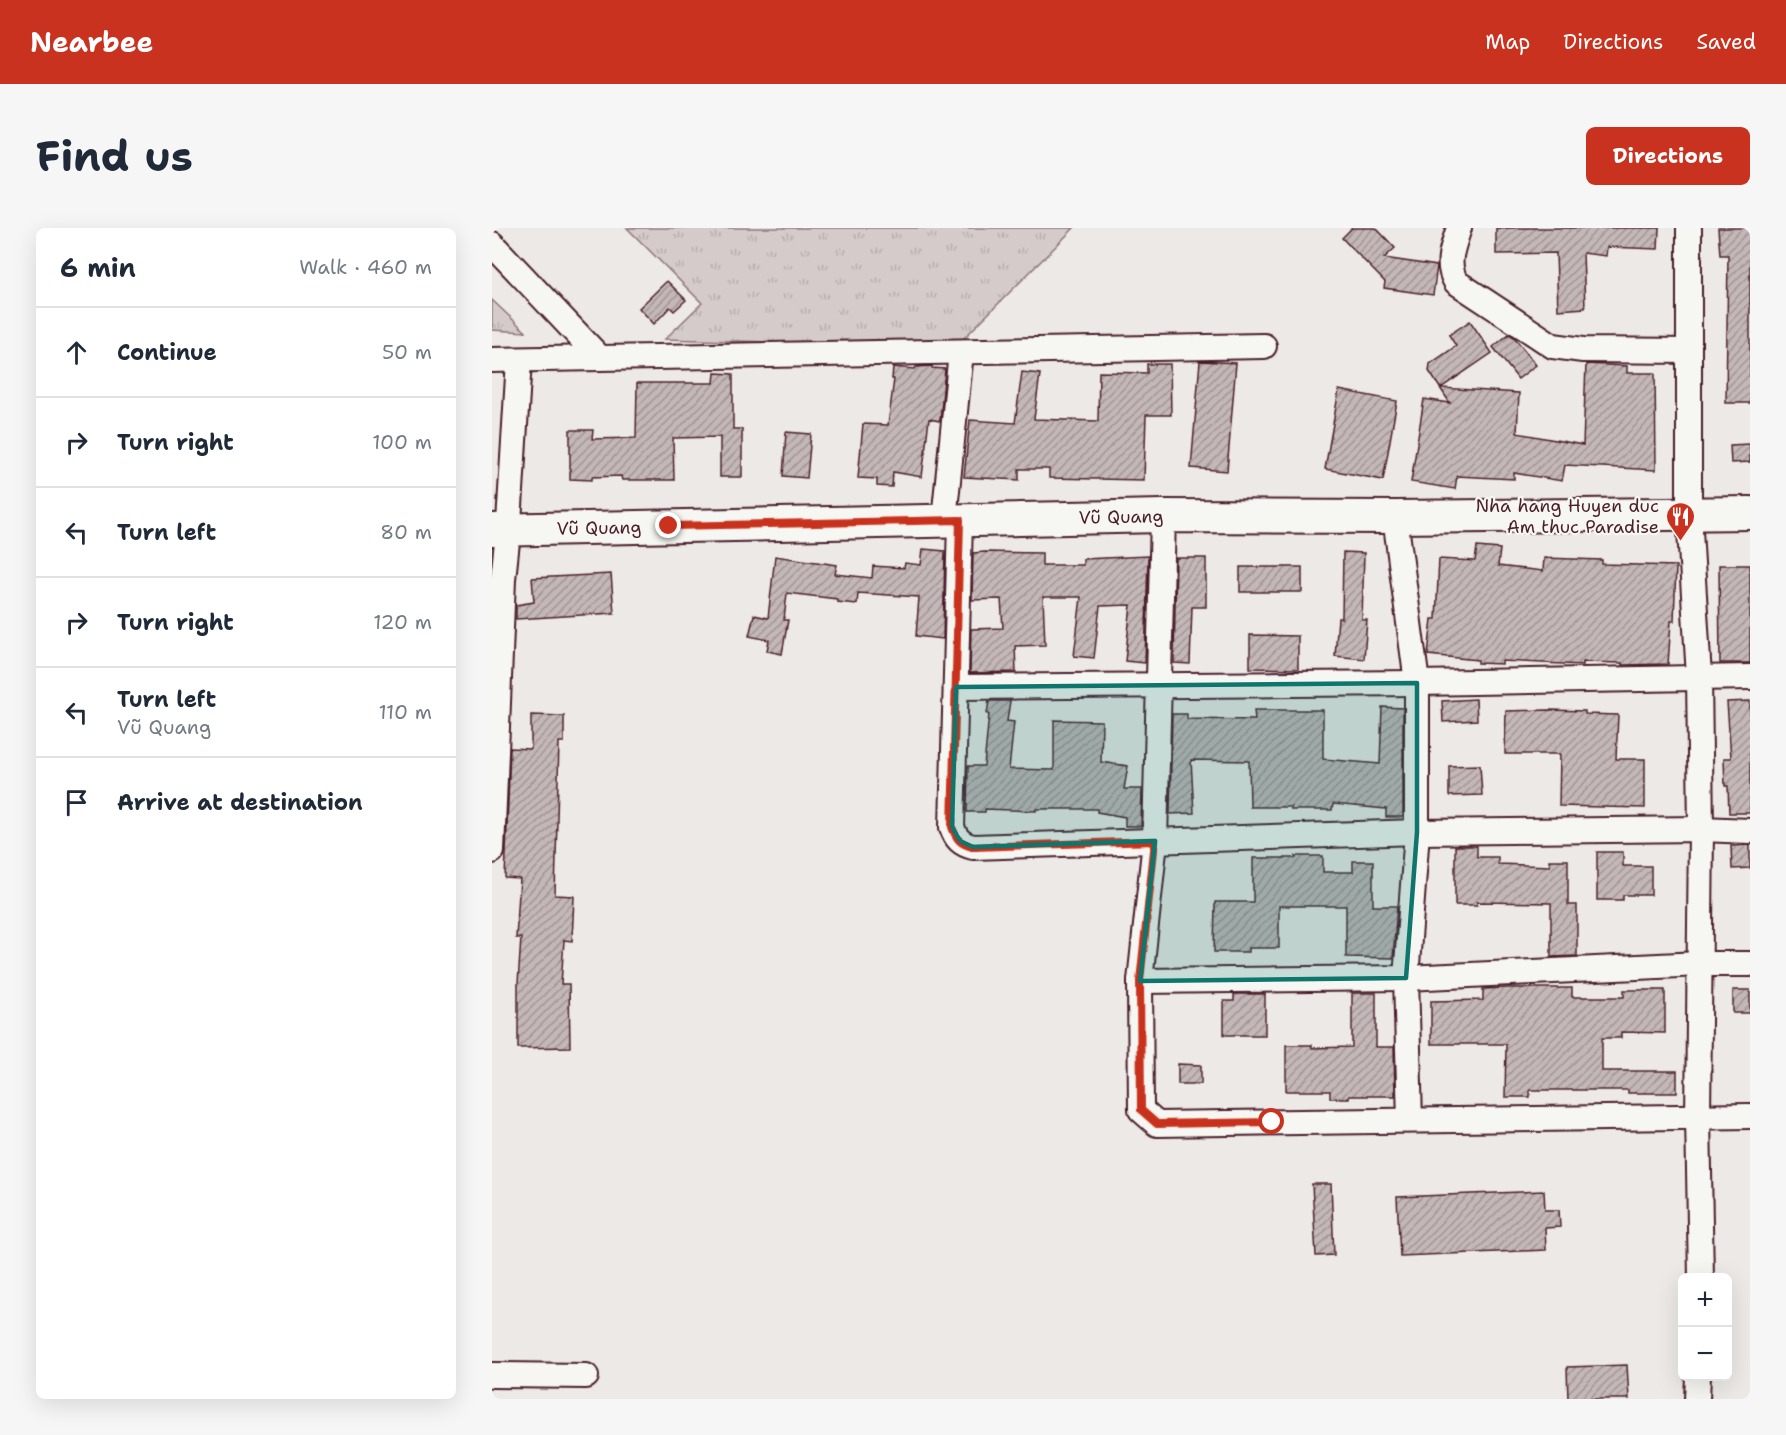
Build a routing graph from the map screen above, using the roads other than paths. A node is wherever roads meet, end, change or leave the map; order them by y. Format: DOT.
graph roads {
  1 [pos="1459,228"];
  2 [pos="1689,228"];
  3 [pos="492,244"];
  4 [pos="1264,346"];
  5 [pos="1689,351"];
  6 [pos="961,352"];
  7 [pos="599,357"];
  8 [pos="492,360"];
  9 [pos="519,360"];
  10 [pos="1750,513"];
  11 [pos="1689,514"];
  12 [pos="1162,516"];
  13 [pos="1395,517"];
  14 [pos="952,520"];
  15 [pos="500,530"];
  16 [pos="1700,677"];
  17 [pos="1750,677"];
  18 [pos="1417,683"];
  19 [pos="1158,685"];
  20 [pos="956,687"];
  21 [pos="1701,829"];
  22 [pos="1750,831"];
  23 [pos="1417,832"];
  24 [pos="1155,841"];
  25 [pos="492,851"];
  26 [pos="1700,964"];
  27 [pos="1750,964"];
  28 [pos="1406,978"];
  29 [pos="1140,981"];
  30 [pos="1750,1116"];
  31 [pos="1698,1117"];
  32 [pos="1410,1120"];
  33 [pos="1701,1273"];
  34 [pos="492,1375"];
  35 [pos="586,1376"];
  36 [pos="1698,1381"];
  37 [pos="1697,1399"];
  1 -- 5 [label="street"];
  2 -- 5 [label="street"];
  3 -- 7 [label="street"];
  4 -- 6 [label="street"];
  5 -- 11 [label="street"];
  6 -- 7 [label="street"];
  6 -- 14 [label="street"];
  7 -- 9 [label="street"];
  8 -- 9 [label="street"];
  9 -- 15 [label="street"];
  10 -- 11 [label="main road, Vũ Quang"];
  11 -- 13 [label="main road, Vũ Quang"];
  11 -- 16 [label="street"];
  12 -- 13 [label="main road, Vũ Quang"];
  12 -- 14 [label="main road, Vũ Quang"];
  12 -- 19 [label="street"];
  13 -- 18 [label="street"];
  14 -- 15 [label="main road, Vũ Quang"];
  14 -- 20 [label="street"];
  15 -- 25 [label="street"];
  16 -- 17 [label="street"];
  16 -- 18 [label="street"];
  16 -- 21 [label="street"];
  18 -- 19 [label="street"];
  18 -- 23 [label="street"];
  19 -- 20 [label="street"];
  19 -- 24 [label="street"];
  20 -- 24 [label="street"];
  21 -- 22 [label="street"];
  21 -- 23 [label="street"];
  21 -- 26 [label="street"];
  23 -- 24 [label="street"];
  23 -- 28 [label="street"];
  24 -- 29 [label="street"];
  26 -- 27 [label="street"];
  26 -- 28 [label="street"];
  26 -- 31 [label="street"];
  28 -- 29 [label="street"];
  28 -- 32 [label="street"];
  29 -- 32 [label="street"];
  30 -- 31 [label="street"];
  31 -- 32 [label="street"];
  31 -- 33 [label="street"];
  34 -- 35 [label="street"];
  36 -- 37 [label="street"];
}
